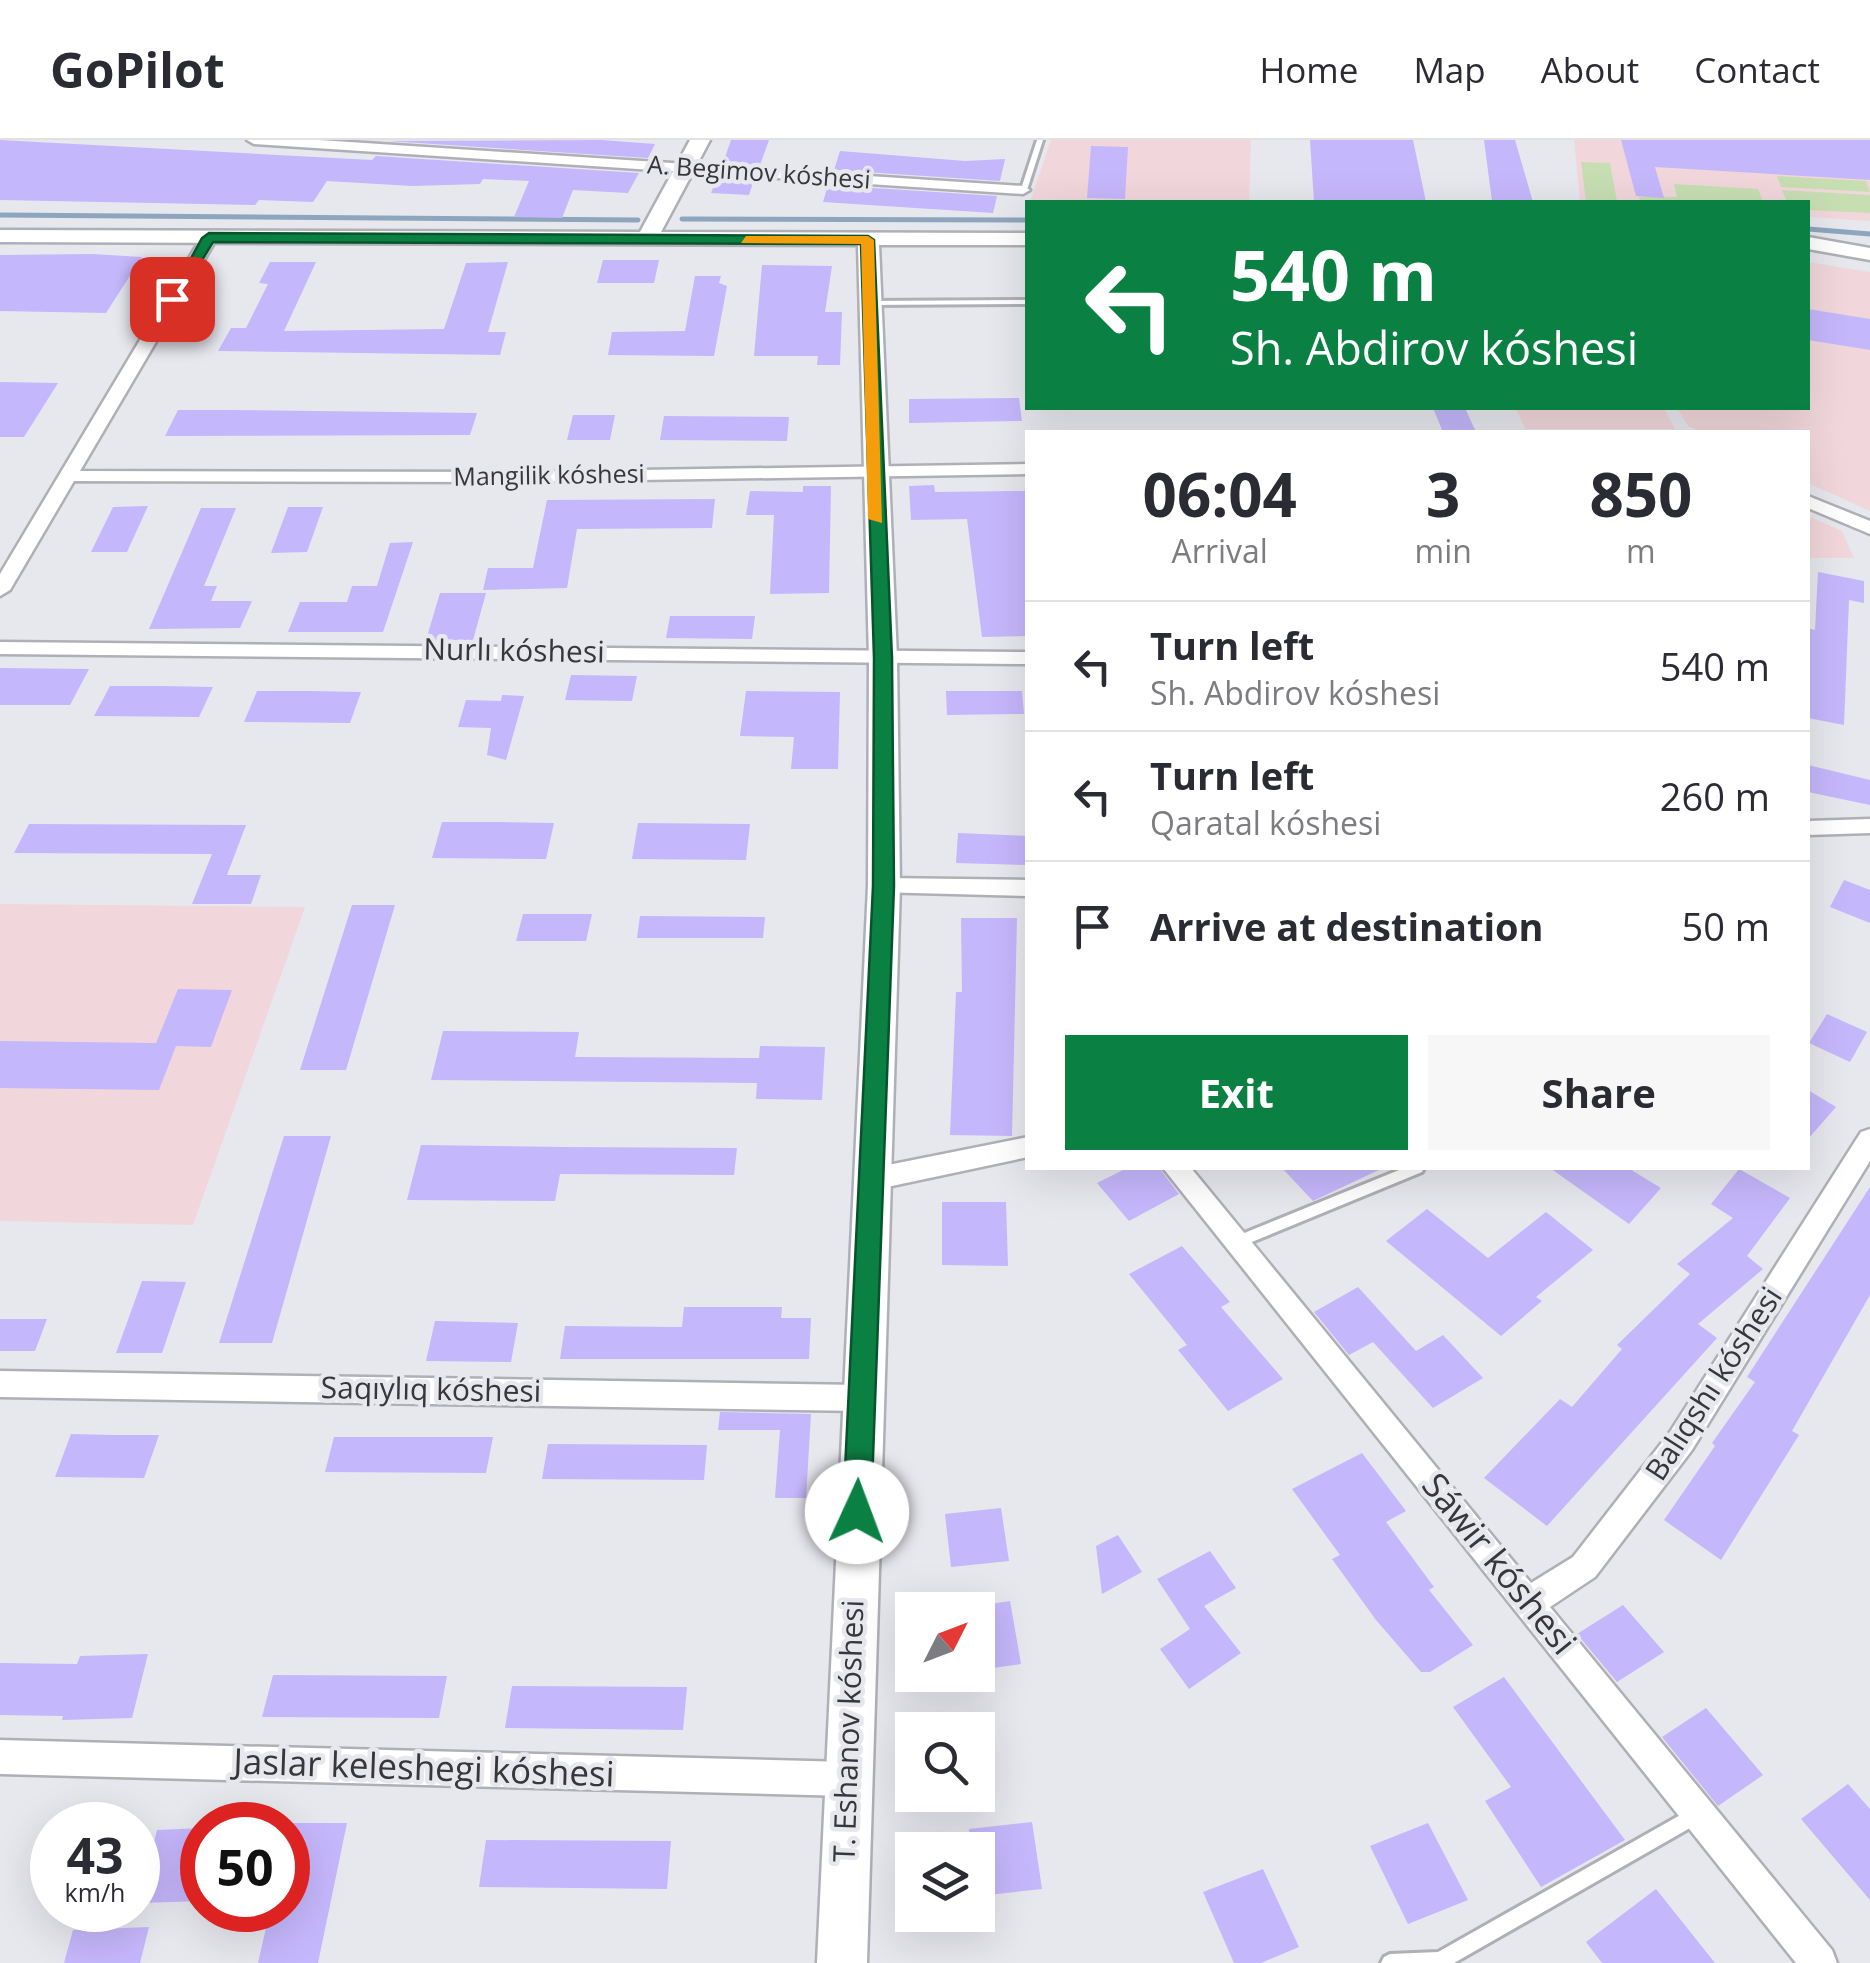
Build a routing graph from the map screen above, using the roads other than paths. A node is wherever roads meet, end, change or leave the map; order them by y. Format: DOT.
graph roads {
  1 [pos="254,140"];
  2 [pos="700,140"];
  3 [pos="1040,140"];
  4 [pos="686,168"];
  5 [pos="1023,190"];
  6 [pos="0,236"];
  7 [pos="209,238"];
  8 [pos="646,240"];
  9 [pos="868,240"];
  10 [pos="1025,240"];
  11 [pos="1810,243"];
  12 [pos="1870,254"];
  13 [pos="1025,302"];
  14 [pos="868,303"];
  15 [pos="1025,469"];
  16 [pos="874,470"];
  17 [pos="70,476"];
  18 [pos="1810,502"];
  19 [pos="1870,528"];
  20 [pos="0,590"];
  21 [pos="0,648"];
  22 [pos="883,658"];
  23 [pos="1025,658"];
  24 [pos="1870,826"];
  25 [pos="1810,828"];
  26 [pos="884,886"];
  27 [pos="1025,888"];
  28 [pos="1870,1139"];
  29 [pos="1025,1148"];
  30 [pos="1178,1170"];
  31 [pos="1411,1170"];
  32 [pos="873,1179"];
  33 [pos="1237,1242"];
  34 [pos="0,1384"];
  35 [pos="862,1398"];
  36 [pos="1530,1602"];
  37 [pos="0,1757"];
  38 [pos="847,1780"];
  39 [pos="1700,1813"];
  40 [pos="842,1963"];
  41 [pos="1390,1963"];
  42 [pos="1819,1963"];
  1 -- 4 [label="street, A. Begimov kóshesi"];
  2 -- 4 [label="main road"];
  3 -- 5 [label="lane"];
  4 -- 5 [label="street, A. Begimov kóshesi"];
  4 -- 8 [label="main road"];
  6 -- 7 [label="main road"];
  7 -- 8 [label="main road"];
  7 -- 17 [label="street"];
  8 -- 9 [label="main road"];
  9 -- 10 [label="main road"];
  9 -- 14 [label="main road, T. Eshanov kóshesi"];
  11 -- 12 [label="main road"];
  13 -- 14 [label="lane"];
  14 -- 16 [label="main road, T. Eshanov kóshesi"];
  15 -- 16 [label="street, Mangilik kóshesi"];
  16 -- 17 [label="street, Mangilik kóshesi"];
  16 -- 22 [label="main road, T. Eshanov kóshesi"];
  17 -- 20 [label="street"];
  18 -- 19 [label="street"];
  21 -- 22 [label="street, Nurlı kóshesi"];
  22 -- 23 [label="street, Nurlı kóshesi"];
  22 -- 26 [label="main road, T. Eshanov kóshesi"];
  24 -- 25 [label="street"];
  26 -- 27 [label="street"];
  26 -- 32 [label="main road, T. Eshanov kóshesi"];
  28 -- 36 [label="street, Balıqshı kóshesi"];
  29 -- 32 [label="street"];
  30 -- 33 [label="street, Sáwir kóshesi"];
  31 -- 33 [label="lane"];
  32 -- 35 [label="main road, T. Eshanov kóshesi"];
  33 -- 36 [label="street, Sáwir kóshesi"];
  34 -- 35 [label="street, Saqıylıq kóshesi"];
  35 -- 38 [label="main road, T. Eshanov kóshesi"];
  36 -- 39 [label="street, Sáwir kóshesi"];
  37 -- 38 [label="street, Jaslar keleshegi kóshesi"];
  38 -- 40 [label="main road, T. Eshanov kóshesi"];
  39 -- 41 [label="lane"];
  39 -- 42 [label="street, Sáwir kóshesi"];
}
